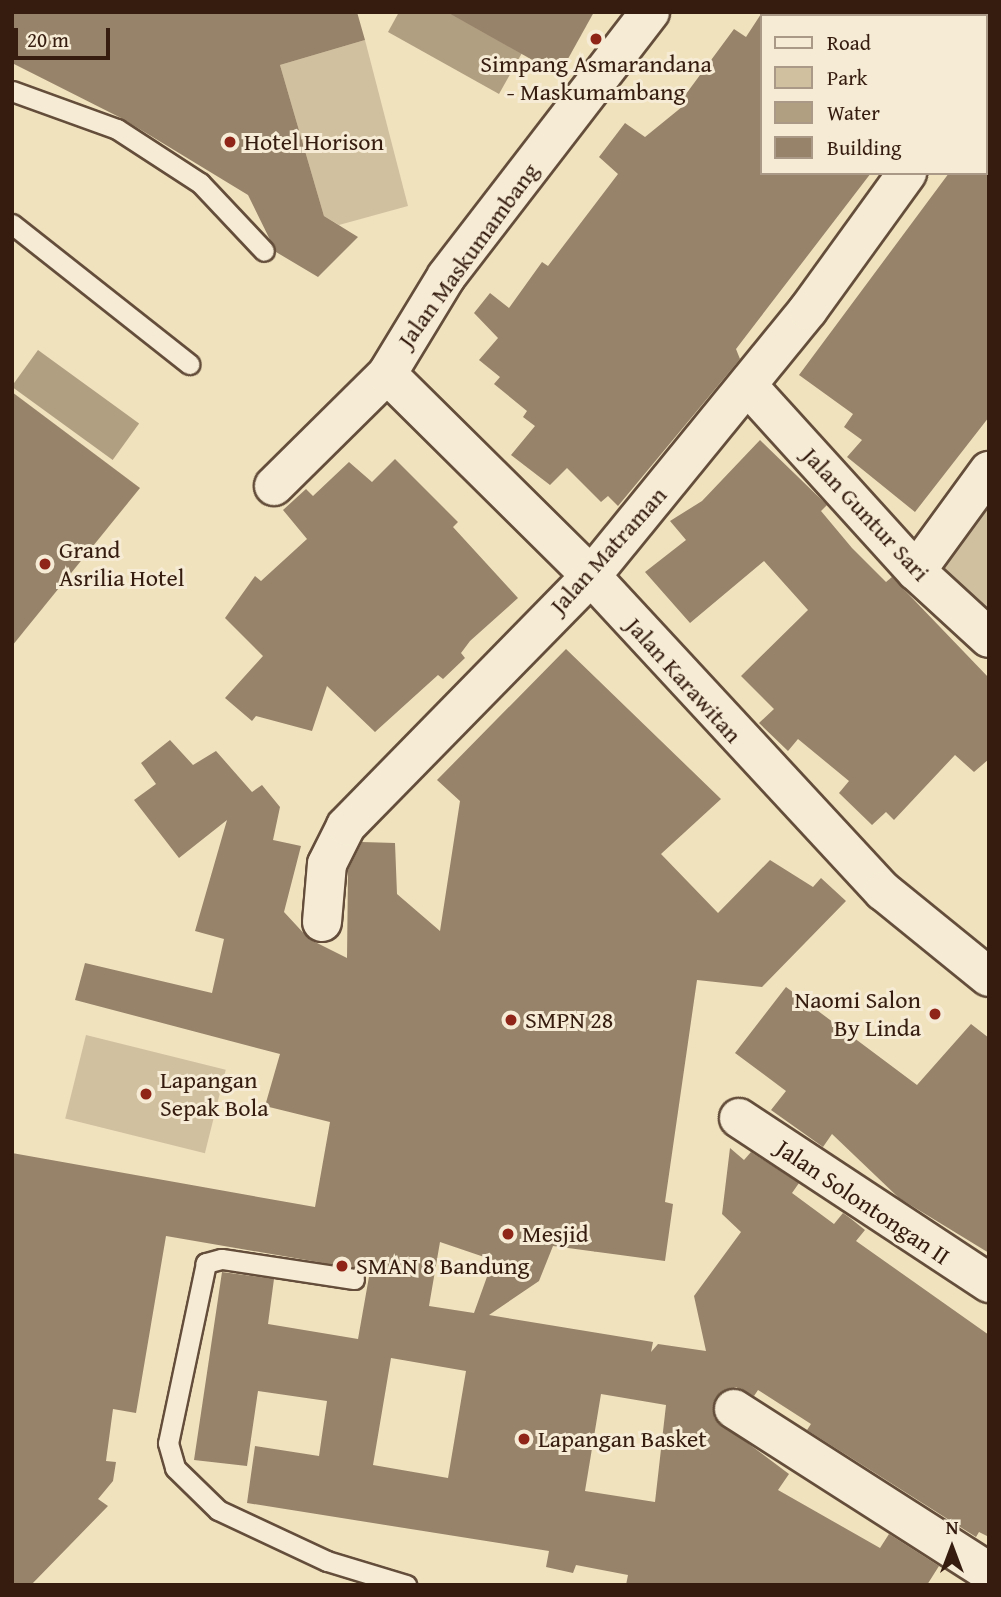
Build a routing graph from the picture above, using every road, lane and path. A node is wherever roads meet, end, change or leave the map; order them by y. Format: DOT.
graph roads {
  1 [pos="650,12"];
  2 [pos="12,91"];
  3 [pos="906,175"];
  4 [pos="12,224"];
  5 [pos="264,251"];
  6 [pos="189,364"];
  7 [pos="387,374"];
  8 [pos="748,386"];
  9 [pos="989,471"];
  10 [pos="274,486"];
  11 [pos="916,570"];
  12 [pos="590,576"];
  13 [pos="989,638"];
  14 [pos="322,922"];
  15 [pos="989,977"];
  16 [pos="739,1118"];
  17 [pos="354,1279"];
  18 [pos="989,1283"];
  19 [pos="734,1409"];
  20 [pos="989,1572"];
  21 [pos="406,1585"];
  1 -- 7 [label="street, Jalan Maskumambang"];
  2 -- 5 [label="lane"];
  3 -- 8 [label="street, Jalan Matraman"];
  4 -- 6 [label="lane"];
  7 -- 10 [label="street, Jalan Maskumambang"];
  7 -- 12 [label="street, Jalan Karawitan"];
  8 -- 11 [label="street, Jalan Guntur Sari"];
  8 -- 12 [label="street, Jalan Matraman"];
  9 -- 11 [label="street"];
  11 -- 13 [label="street, Jalan Guntur Sari"];
  12 -- 14 [label="street, Jalan Matraman"];
  12 -- 15 [label="street, Jalan Karawitan"];
  16 -- 18 [label="street, Jalan Solontongan II"];
  17 -- 21 [label="lane"];
  19 -- 20 [label="street"];
}
